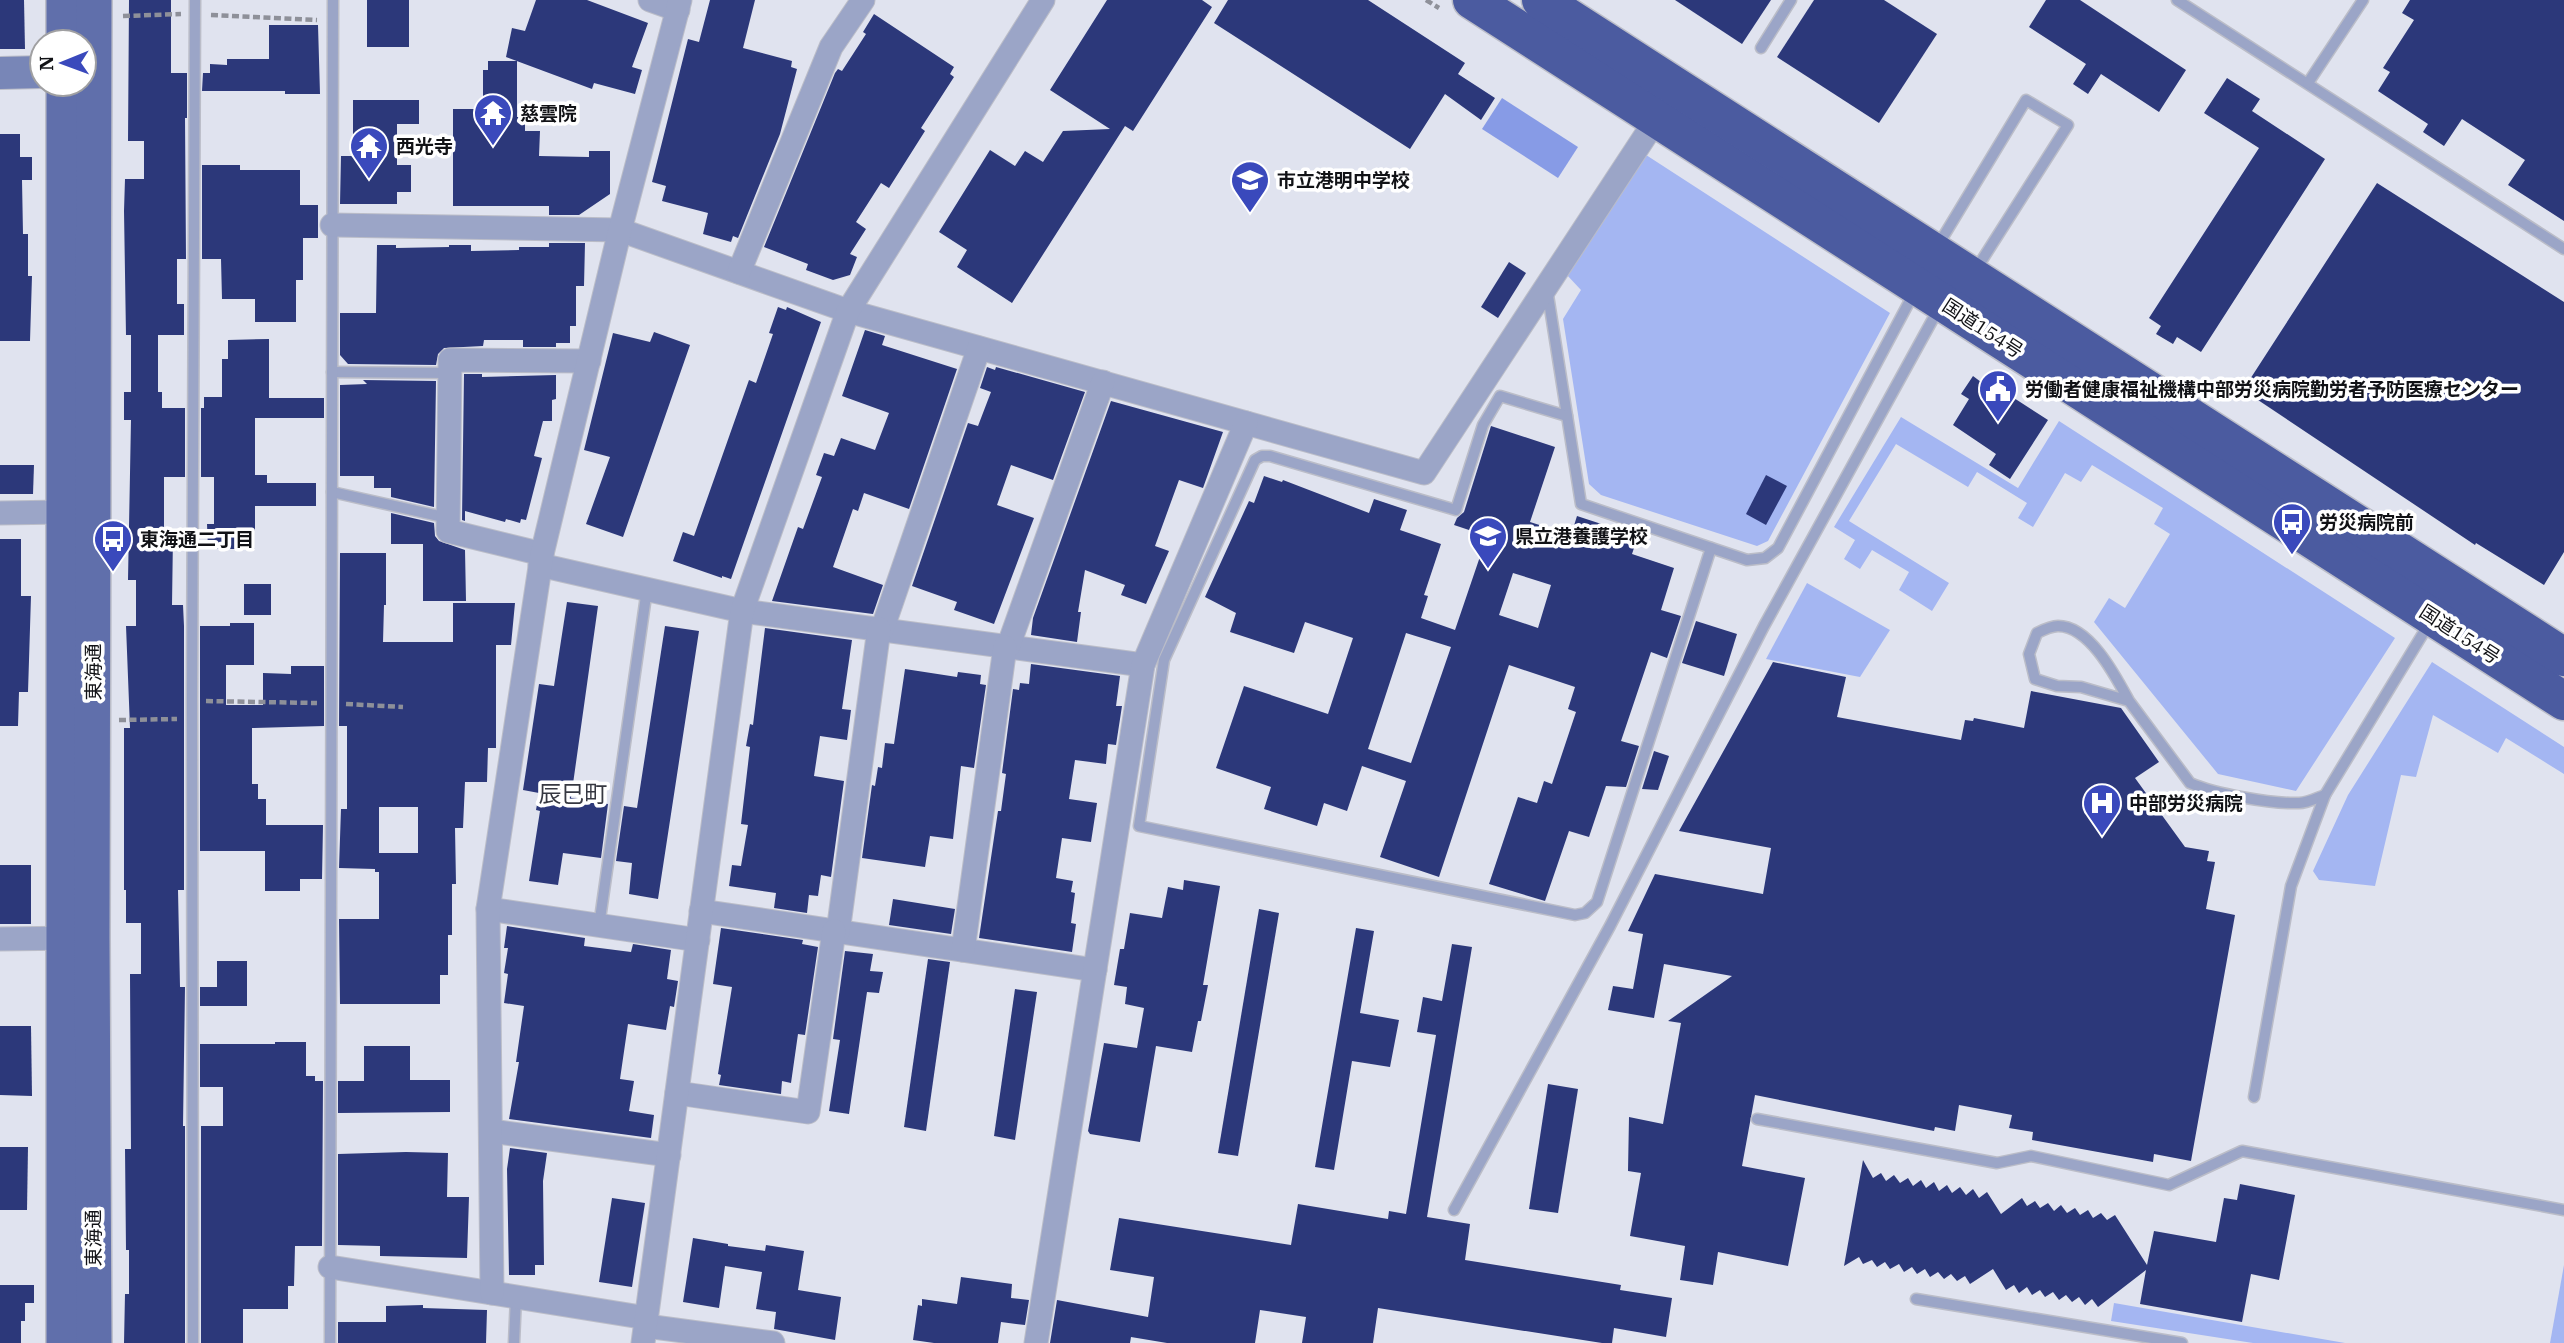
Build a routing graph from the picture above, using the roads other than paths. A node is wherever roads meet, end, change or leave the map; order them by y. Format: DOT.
graph roads {
  1 [pos="64,0"];
  2 [pos="94,0"];
  3 [pos="195,0"];
  4 [pos="333,0"];
  5 [pos="650,0"];
  6 [pos="863,0"];
  7 [pos="1042,0"];
  8 [pos="1541,0"];
  9 [pos="1791,0"];
  10 [pos="2177,0"];
  11 [pos="2363,0"];
  12 [pos="1456,4"];
  13 [pos="679,5"];
  14 [pos="64,28"];
  15 [pos="89,28"];
  16 [pos="1761,48"];
  17 [pos="28,72"];
  18 [pos="0,73"];
  19 [pos="2308,83"];
  20 [pos="80,98"];
  21 [pos="81,98"];
  22 [pos="1657,118"];
  23 [pos="332,225"];
  24 [pos="620,230"];
  25 [pos="2564,249"];
  26 [pos="739,272"];
  27 [pos="1972,277"];
  28 [pos="1931,280"];
  29 [pos="1546,286"];
  30 [pos="848,311"];
  31 [pos="979,348"];
  32 [pos="589,361"];
  33 [pos="332,372"];
  34 [pos="450,373"];
  35 [pos="1103,382"];
  36 [pos="1567,416"];
  37 [pos="1247,423"];
  38 [pos="331,492"];
  39 [pos="64,512"];
  40 [pos="0,513"];
  41 [pos="449,518"];
  42 [pos="1711,548"];
  43 [pos="541,559"];
  44 [pos="648,589"];
  45 [pos="2443,601"];
  46 [pos="742,611"];
  47 [pos="881,630"];
  48 [pos="1006,647"];
  49 [pos="2564,657"];
  50 [pos="1143,665"];
  51 [pos="2129,701"];
  52 [pos="2564,701"];
  53 [pos="2325,795"];
  54 [pos="488,909"];
  55 [pos="701,911"];
  56 [pos="599,926"];
  57 [pos="836,931"];
  58 [pos="77,938"];
  59 [pos="0,939"];
  60 [pos="698,940"];
  61 [pos="963,950"];
  62 [pos="1095,970"];
  63 [pos="677,1093"];
  64 [pos="2254,1097"];
  65 [pos="1757,1119"];
  66 [pos="491,1131"];
  67 [pos="669,1155"];
  68 [pos="1454,1210"];
  69 [pos="2564,1210"];
  70 [pos="330,1267"];
  71 [pos="492,1293"];
  72 [pos="516,1297"];
  73 [pos="1916,1299"];
  74 [pos="645,1329"];
  75 [pos="64,1343"];
  76 [pos="94,1343"];
  77 [pos="193,1343"];
  78 [pos="330,1343"];
  79 [pos="514,1343"];
  80 [pos="774,1343"];
  81 [pos="1035,1343"];
  82 [pos="2182,1343"];
  1 -- 14 [label="main road"];
  2 -- 15 [label="main road, 東海通"];
  3 -- 77 [label="lane"];
  4 -- 23 [label="lane"];
  5 -- 13 [label="street"];
  6 -- 26 [label="street"];
  7 -- 30 [label="street"];
  8 -- 28 [label="highway, 国道154号"];
  9 -- 16 [label="lane"];
  10 -- 19 [label="lane"];
  11 -- 19 [label="lane"];
  12 -- 22 [label="highway, 国道154号"];
  13 -- 24 [label="street"];
  17 -- 18 [label="street"];
  19 -- 25 [label="lane"];
  20 -- 39 [label="main road, 東海通"];
  21 -- 58 [label="main road, 東海通"];
  22 -- 28 [label="highway, 国道154号"];
  22 -- 29 [label="street"];
  23 -- 24 [label="street"];
  23 -- 33 [label="lane"];
  24 -- 26 [label="street"];
  24 -- 32 [label="street"];
  26 -- 30 [label="street"];
  27 -- 28 [label="highway, 国道154号"];
  27 -- 28 [label="lane"];
  27 -- 45 [label="highway, 国道154号"];
  28 -- 42 [label="lane"];
  28 -- 45 [label="highway, 国道154号"];
  28 -- 68 [label="lane"];
  29 -- 36 [label="lane"];
  29 -- 37 [label="street"];
  30 -- 31 [label="street"];
  30 -- 46 [label="street"];
  31 -- 35 [label="street"];
  31 -- 47 [label="street"];
  32 -- 34 [label="street"];
  32 -- 43 [label="street"];
  33 -- 34 [label="lane"];
  33 -- 38 [label="lane"];
  34 -- 41 [label="street"];
  35 -- 37 [label="street"];
  35 -- 48 [label="street"];
  36 -- 42 [label="lane"];
  36 -- 42 [label="lane"];
  37 -- 50 [label="street"];
  38 -- 41 [label="lane"];
  38 -- 70 [label="lane"];
  39 -- 40 [label="street"];
  39 -- 58 [label="main road, 東海通"];
  41 -- 43 [label="street"];
  43 -- 44 [label="street"];
  43 -- 54 [label="street"];
  44 -- 46 [label="street"];
  44 -- 56 [label="lane"];
  45 -- 49 [label="highway, 国道154号"];
  45 -- 52 [label="highway, 国道154号"];
  45 -- 53 [label="lane"];
  46 -- 47 [label="street"];
  46 -- 55 [label="street"];
  47 -- 48 [label="street"];
  47 -- 57 [label="street"];
  48 -- 50 [label="street"];
  48 -- 61 [label="street"];
  50 -- 62 [label="street"];
  51 -- 51 [label="lane"];
  51 -- 53 [label="lane"];
  53 -- 64 [label="lane"];
  54 -- 56 [label="street"];
  54 -- 66 [label="street"];
  55 -- 57 [label="street"];
  55 -- 60 [label="street"];
  56 -- 60 [label="street"];
  57 -- 61 [label="street"];
  57 -- 63 [label="street"];
  58 -- 59 [label="street"];
  58 -- 75 [label="main road, 東海通"];
  58 -- 76 [label="main road, 東海通"];
  60 -- 63 [label="street"];
  61 -- 62 [label="street"];
  62 -- 81 [label="street"];
  63 -- 67 [label="street"];
  65 -- 69 [label="lane"];
  66 -- 67 [label="street"];
  66 -- 71 [label="street"];
  67 -- 74 [label="street"];
  70 -- 71 [label="street"];
  70 -- 78 [label="lane"];
  71 -- 72 [label="street"];
  72 -- 74 [label="street"];
  72 -- 79 [label="lane"];
  73 -- 82 [label="lane"];
  74 -- 80 [label="street"];
}
